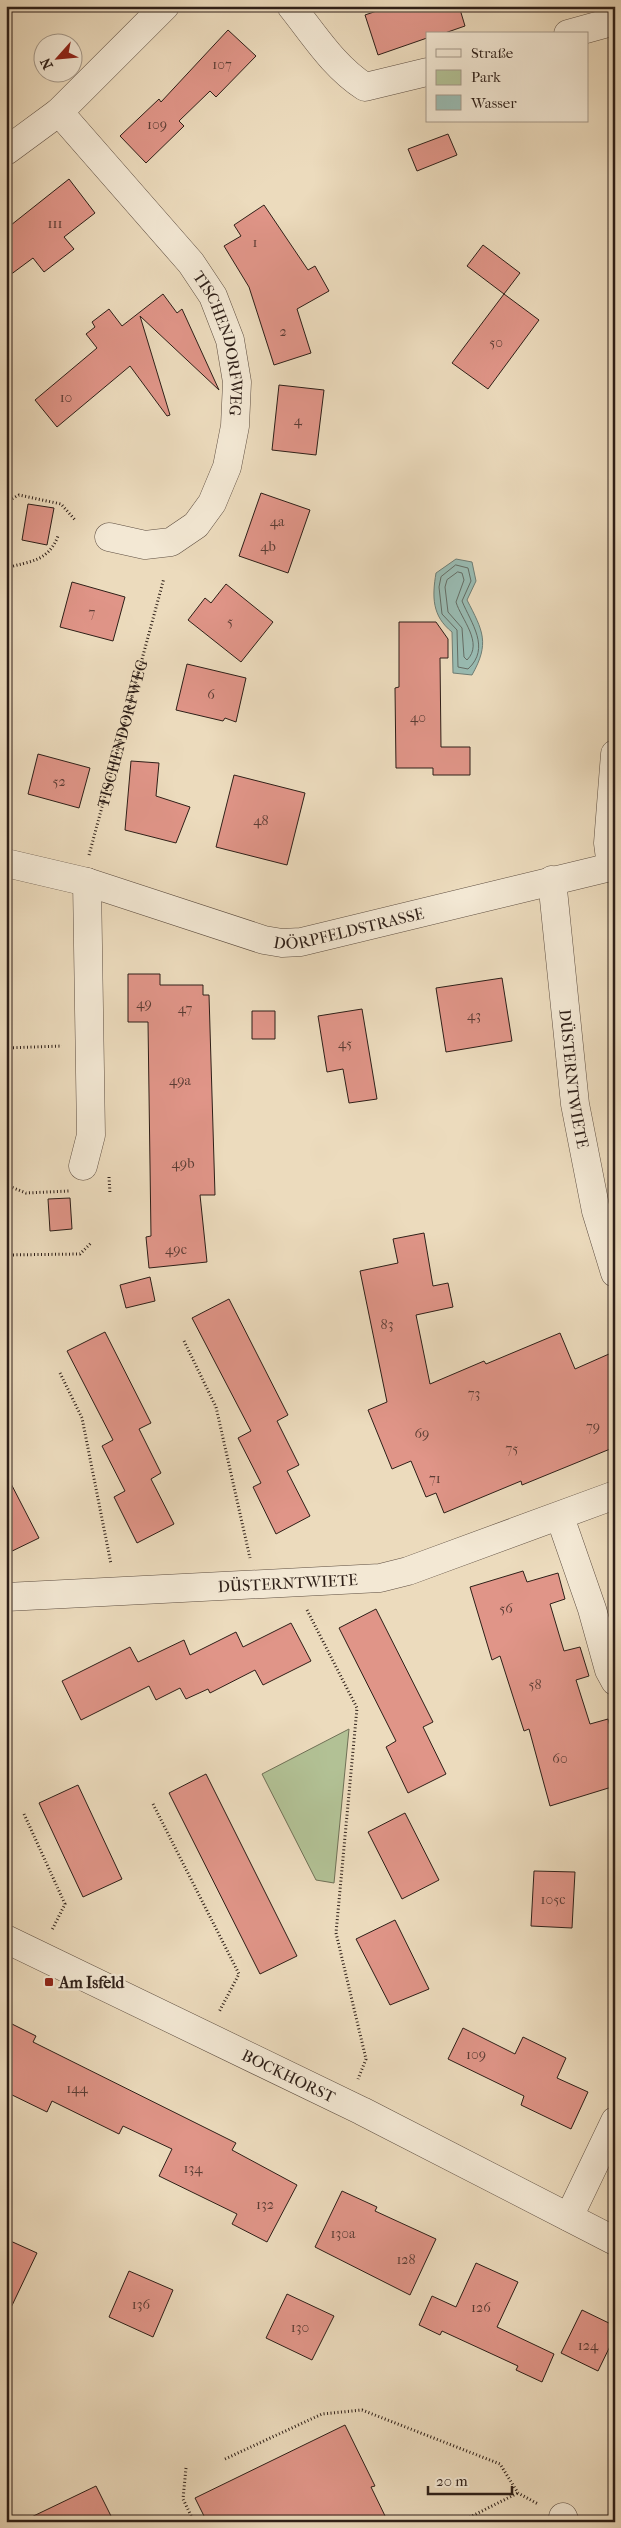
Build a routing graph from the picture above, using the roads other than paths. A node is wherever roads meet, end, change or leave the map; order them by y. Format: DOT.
graph roads {
  1 [pos="165,6"];
  2 [pos="291,6"];
  3 [pos="615,21"];
  4 [pos="575,32"];
  5 [pos="426,72"];
  6 [pos="59,112"];
  7 [pos="6,152"];
  8 [pos="109,537"];
  9 [pos="615,754"];
  10 [pos="6,863"];
  11 [pos="613,866"];
  12 [pos="88,871"];
  13 [pos="552,880"];
  14 [pos="83,1166"];
  15 [pos="615,1273"];
  16 [pos="615,1495"];
  17 [pos="560,1517"];
  18 [pos="6,1597"];
  19 [pos="603,1615"];
  20 [pos="615,1681"];
  21 [pos="6,1938"];
  22 [pos="615,2121"];
  23 [pos="569,2217"];
  24 [pos="615,2241"];
  1 -- 6 [label="street"];
  2 -- 5 [label="street"];
  3 -- 4 [label="street"];
  6 -- 7 [label="street"];
  6 -- 8 [label="street, TISCHENDORFWEG"];
  9 -- 11 [label="street"];
  10 -- 12 [label="street, DÖRPFELDSTRASSE"];
  11 -- 13 [label="street, DÖRPFELDSTRASSE"];
  12 -- 13 [label="street, DÖRPFELDSTRASSE"];
  12 -- 14 [label="street"];
  13 -- 15 [label="street, DÜSTERNTWIETE"];
  16 -- 17 [label="street, DÜSTERNTWIETE"];
  17 -- 18 [label="street, DÜSTERNTWIETE"];
  17 -- 19 [label="street"];
  19 -- 20 [label="street"];
  21 -- 23 [label="street, BOCKHORST"];
  22 -- 23 [label="street"];
  23 -- 24 [label="street, BOCKHORST"];
}
